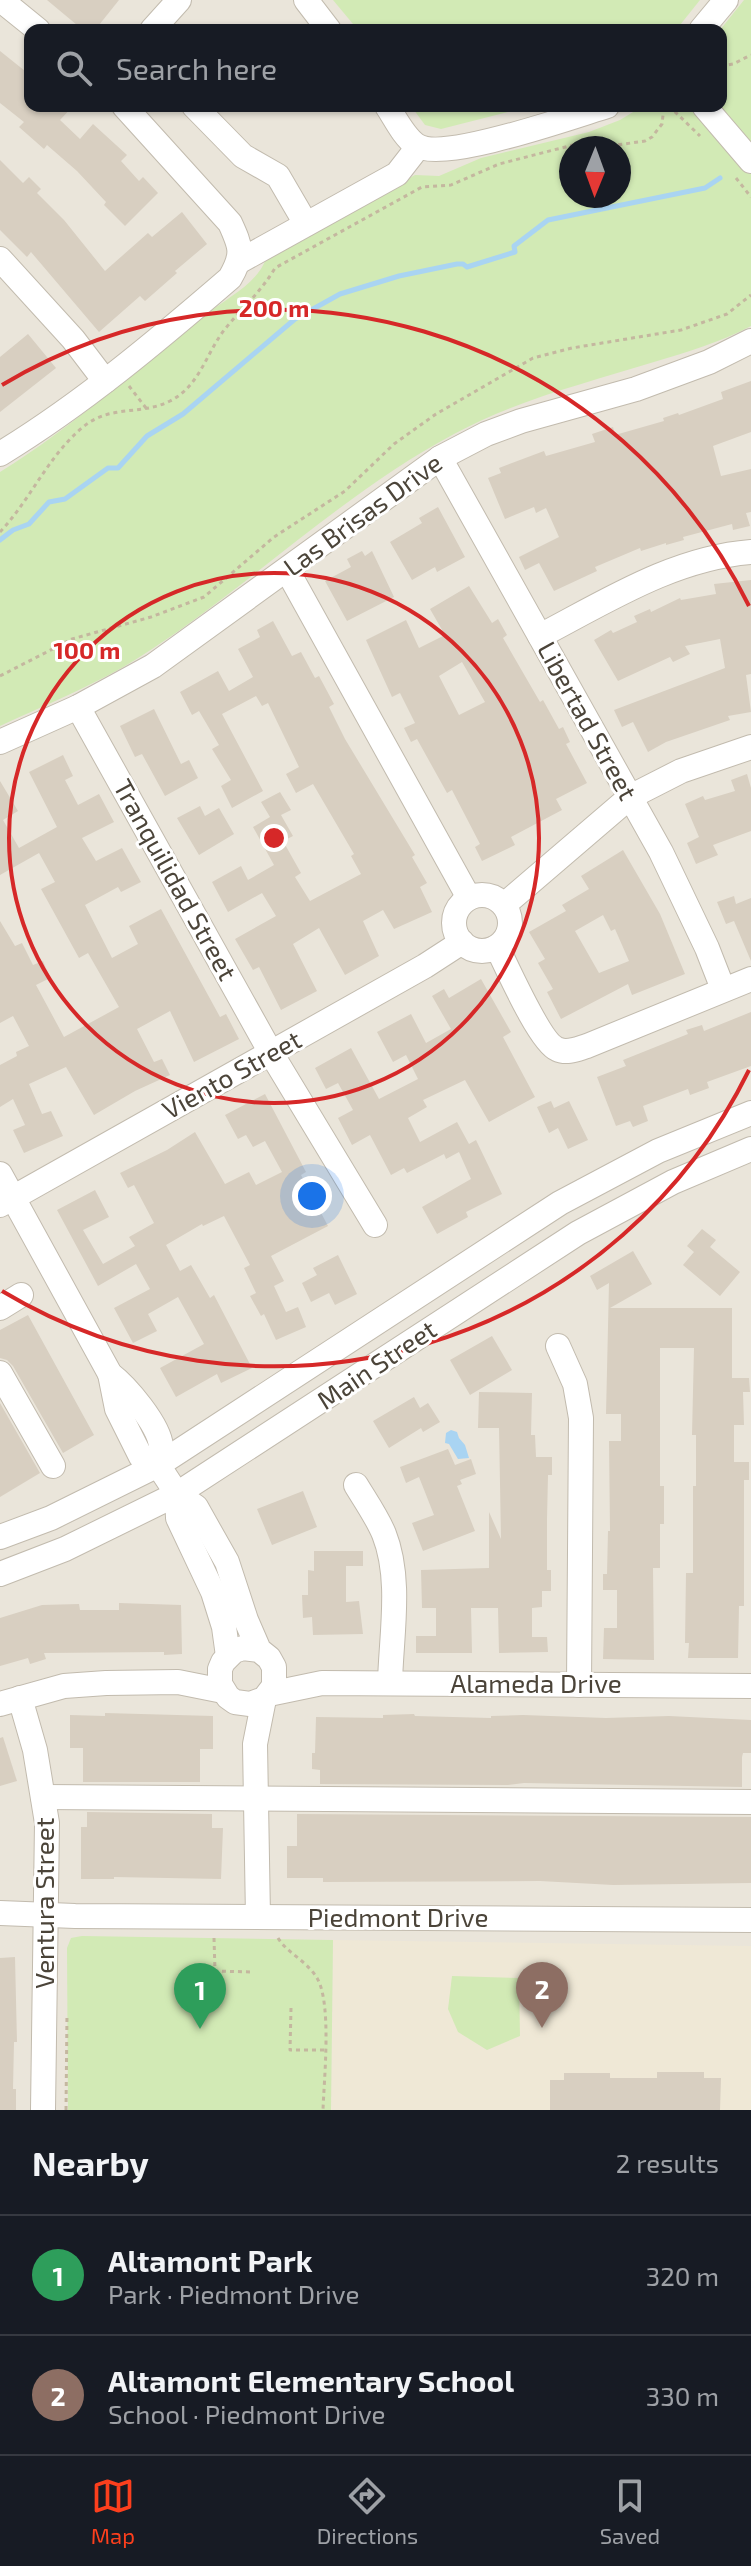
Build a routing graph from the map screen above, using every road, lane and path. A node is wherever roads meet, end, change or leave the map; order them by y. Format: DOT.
graph roads {
  1 [pos="1,0"];
  2 [pos="179,0"];
  3 [pos="306,0"];
  4 [pos="726,0"];
  5 [pos="31,24"];
  6 [pos="157,24"];
  7 [pos="324,24"];
  8 [pos="706,24"];
  9 [pos="751,55"];
  10 [pos="727,65"];
  11 [pos="129,112"];
  12 [pos="200,112"];
  13 [pos="392,112"];
  14 [pos="586,112"];
  15 [pos="665,112"];
  16 [pos="673,112"];
  17 [pos="708,112"];
  18 [pos="706,142"];
  19 [pos="426,149"];
  20 [pos="742,167"];
  21 [pos="751,197"];
  22 [pos="306,224"];
  23 [pos="0,259"];
  24 [pos="240,261"];
  25 [pos="751,295"];
  26 [pos="751,341"];
  27 [pos="111,376"];
  28 [pos="146,408"];
  29 [pos="0,454"];
  30 [pos="440,458"];
  31 [pos="0,532"];
  32 [pos="751,552"];
  33 [pos="287,570"];
  34 [pos="540,636"];
  35 [pos="0,676"];
  36 [pos="78,707"];
  37 [pos="0,742"];
  38 [pos="751,747"];
  39 [pos="630,797"];
  40 [pos="469,898"];
  41 [pos="504,905"];
  42 [pos="462,942"];
  43 [pos="497,947"];
  44 [pos="751,979"];
  45 [pos="723,989"];
  46 [pos="271,1053"];
  47 [pos="751,1113"];
  48 [pos="751,1149"];
  49 [pos="0,1174"];
  50 [pos="7,1202"];
  51 [pos="375,1225"];
  52 [pos="558,1346"];
  53 [pos="0,1373"];
  54 [pos="158,1465"];
  55 [pos="53,1466"];
  56 [pos="356,1485"];
  57 [pos="177,1494"];
  58 [pos="0,1537"];
  59 [pos="0,1574"];
  60 [pos="264,1654"];
  61 [pos="225,1659"];
  62 [pos="178,1682"];
  63 [pos="322,1683"];
  64 [pos="390,1683"];
  65 [pos="579,1685"];
  66 [pos="751,1686"];
  67 [pos="229,1696"];
  68 [pos="266,1696"];
  69 [pos="10,1701"];
  70 [pos="255,1744"];
  71 [pos="43,1797"];
  72 [pos="257,1800"];
  73 [pos="751,1802"];
  74 [pos="0,1913"];
  75 [pos="46,1915"];
  76 [pos="751,1920"];
  77 [pos="262,1928"];
  78 [pos="222,1938"];
  79 [pos="252,1972"];
  80 [pos="67,2007"];
  81 [pos="291,2008"];
  82 [pos="324,2050"];
  83 [pos="43,2110"];
  84 [pos="66,2110"];
  85 [pos="323,2110"];
  1 -- 5 [label="street"];
  2 -- 6 [label="street"];
  3 -- 7 [label="street"];
  4 -- 8 [label="street"];
  9 -- 10 [label="path"];
  11 -- 24 [label="street"];
  12 -- 22 [label="street"];
  13 -- 19 [label="street"];
  14 -- 19 [label="street"];
  15 -- 28 [label="path"];
  16 -- 18 [label="path"];
  17 -- 20 [label="street"];
  19 -- 22 [label="street"];
  20 -- 21 [label="path"];
  22 -- 24 [label="street"];
  23 -- 27 [label="street"];
  24 -- 27 [label="street"];
  25 -- 35 [label="path"];
  26 -- 30 [label="street, Las Brisas Drive"];
  27 -- 28 [label="path"];
  27 -- 29 [label="street"];
  28 -- 31 [label="path"];
  30 -- 33 [label="street, Las Brisas Drive"];
  30 -- 34 [label="street, Libertad Street"];
  32 -- 34 [label="street"];
  33 -- 36 [label="street, Las Brisas Drive"];
  33 -- 40 [label="street"];
  34 -- 39 [label="street, Libertad Street"];
  36 -- 37 [label="street, Las Brisas Drive"];
  36 -- 46 [label="street, Tranquilidad Street"];
  38 -- 39 [label="street"];
  39 -- 41 [label="street"];
  39 -- 45 [label="street, Libertad Street"];
  40 -- 41 [label="street"];
  40 -- 42 [label="street"];
  41 -- 43 [label="street"];
  42 -- 43 [label="street"];
  42 -- 46 [label="street, Viento Street"];
  43 -- 45 [label="street"];
  44 -- 45 [label="street"];
  46 -- 50 [label="street, Viento Street"];
  46 -- 51 [label="street, Tranquilidad Street"];
  47 -- 54 [label="street, Main Street"];
  48 -- 57 [label="street, Main Street"];
  49 -- 50 [label="street"];
  50 -- 54 [label="street"];
  52 -- 65 [label="street"];
  53 -- 55 [label="street"];
  54 -- 57 [label="street"];
  54 -- 58 [label="street, Main Street"];
  56 -- 64 [label="street"];
  57 -- 59 [label="street, Main Street"];
  57 -- 60 [label="street"];
  57 -- 61 [label="street"];
  60 -- 61 [label="street"];
  60 -- 63 [label="street, Alameda Drive"];
  60 -- 68 [label="street"];
  61 -- 62 [label="street"];
  61 -- 67 [label="street"];
  62 -- 67 [label="street"];
  62 -- 69 [label="street"];
  63 -- 64 [label="street, Alameda Drive"];
  63 -- 68 [label="street, Alameda Drive"];
  64 -- 65 [label="street, Alameda Drive"];
  65 -- 66 [label="street, Alameda Drive"];
  67 -- 68 [label="street"];
  67 -- 70 [label="street"];
  68 -- 70 [label="street"];
  69 -- 71 [label="street, Ventura Street"];
  70 -- 72 [label="street"];
  71 -- 72 [label="street"];
  71 -- 75 [label="street, Ventura Street"];
  72 -- 73 [label="street"];
  72 -- 77 [label="street"];
  74 -- 75 [label="street, Piedmont Drive"];
  75 -- 77 [label="street, Piedmont Drive"];
  75 -- 83 [label="street, Ventura Street"];
  76 -- 77 [label="street, Piedmont Drive"];
  77 -- 82 [label="path"];
  78 -- 79 [label="path"];
  80 -- 84 [label="path"];
  81 -- 82 [label="path"];
  82 -- 85 [label="path"];
}
